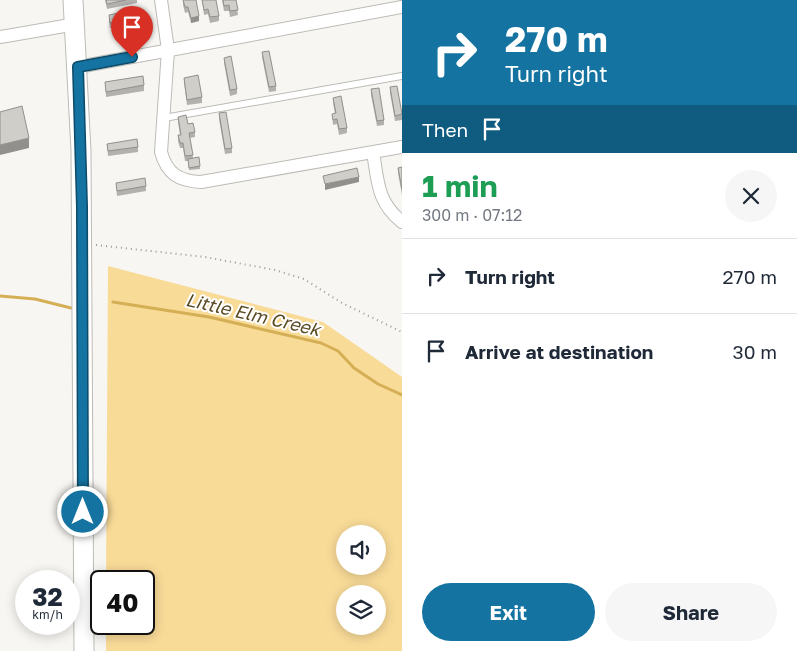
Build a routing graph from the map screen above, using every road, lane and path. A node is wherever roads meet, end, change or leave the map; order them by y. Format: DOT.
graph roads {
  1 [pos="74,0"];
  2 [pos="160,0"];
  3 [pos="402,7"];
  4 [pos="76,24"];
  5 [pos="0,37"];
  6 [pos="168,50"];
  7 [pos="78,67"];
  8 [pos="402,76"];
  9 [pos="164,118"];
  10 [pos="402,147"];
  11 [pos="373,152"];
  12 [pos="402,222"];
  13 [pos="82,244"];
  14 [pos="402,332"];
  15 [pos="84,651"];
  1 -- 4 [label="street"];
  2 -- 6 [label="street"];
  3 -- 6 [label="street"];
  4 -- 5 [label="street"];
  4 -- 7 [label="street"];
  6 -- 7 [label="street"];
  6 -- 9 [label="street"];
  7 -- 13 [label="street"];
  8 -- 9 [label="lane"];
  9 -- 11 [label="street"];
  10 -- 11 [label="street"];
  11 -- 12 [label="street"];
  13 -- 14 [label="path"];
  13 -- 15 [label="street"];
}
